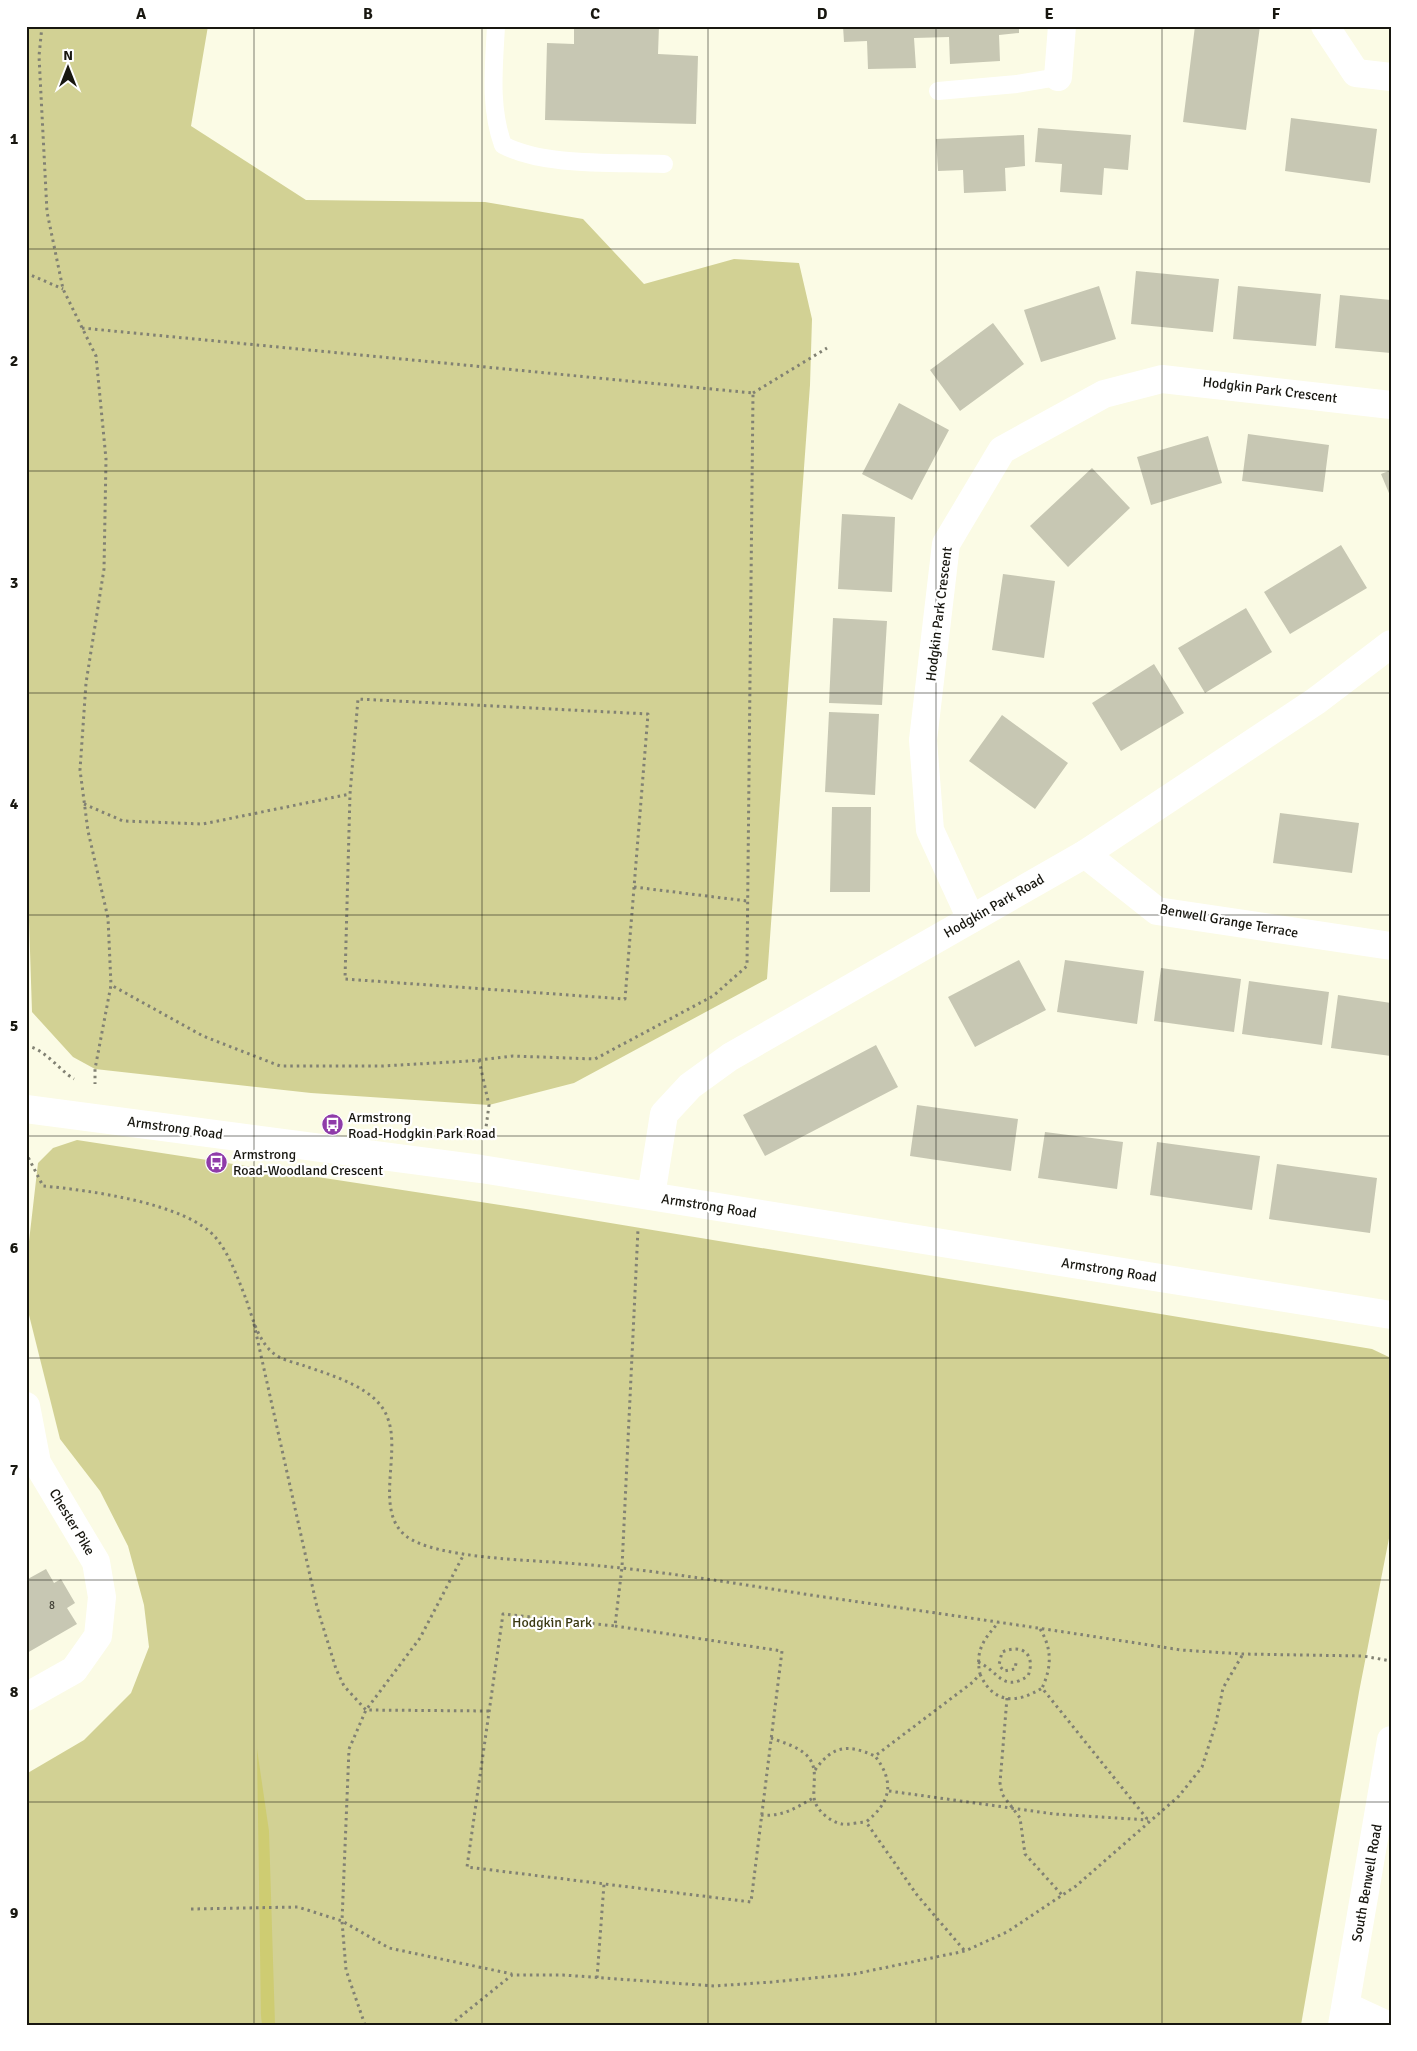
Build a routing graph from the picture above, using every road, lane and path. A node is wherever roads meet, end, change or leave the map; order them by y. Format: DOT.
graph roads {
  1 [pos="42,26"];
  2 [pos="496,26"];
  3 [pos="1062,26"];
  4 [pos="1325,26"];
  5 [pos="1058,77"];
  6 [pos="1391,77"];
  7 [pos="938,91"];
  8 [pos="664,164"];
  9 [pos="26,273"];
  10 [pos="64,289"];
  11 [pos="82,328"];
  12 [pos="828,348"];
  13 [pos="753,393"];
  14 [pos="1391,405"];
  15 [pos="1391,644"];
  16 [pos="350,794"];
  17 [pos="84,804"];
  18 [pos="1085,854"];
  19 [pos="634,886"];
  20 [pos="747,901"];
  21 [pos="971,920"];
  22 [pos="1391,946"];
  23 [pos="110,985"];
  24 [pos="479,1060"];
  25 [pos="95,1090"];
  26 [pos="26,1109"];
  27 [pos="26,1144"];
  28 [pos="481,1169"];
  29 [pos="651,1196"];
  30 [pos="1391,1315"];
  31 [pos="253,1318"];
  32 [pos="26,1406"];
  33 [pos="464,1554"];
  34 [pos="622,1567"];
  35 [pos="999,1622"];
  36 [pos="615,1626"];
  37 [pos="1040,1628"];
  38 [pos="1243,1654"];
  39 [pos="977,1661"];
  40 [pos="1391,1661"];
  41 [pos="1016,1663"];
  42 [pos="980,1674"];
  43 [pos="1042,1688"];
  44 [pos="26,1697"];
  45 [pos="1007,1698"];
  46 [pos="366,1710"];
  47 [pos="489,1711"];
  48 [pos="771,1738"];
  49 [pos="1391,1740"];
  50 [pos="874,1756"];
  51 [pos="815,1771"];
  52 [pos="888,1791"];
  53 [pos="814,1798"];
  54 [pos="1012,1808"];
  55 [pos="762,1815"];
  56 [pos="1148,1820"];
  57 [pos="866,1822"];
  58 [pos="604,1884"];
  59 [pos="1062,1895"];
  60 [pos="190,1909"];
  61 [pos="342,1921"];
  62 [pos="965,1951"];
  63 [pos="512,1974"];
  64 [pos="597,1978"];
  65 [pos="1344,2015"];
  66 [pos="365,2025"];
  67 [pos="450,2025"];
  68 [pos="1387,2025"];
  1 -- 10 [label="path"];
  2 -- 8 [label="lane"];
  3 -- 5 [label="street"];
  4 -- 6 [label="street"];
  5 -- 7 [label="lane"];
  9 -- 10 [label="path"];
  10 -- 11 [label="path"];
  11 -- 13 [label="path"];
  11 -- 17 [label="path"];
  12 -- 13 [label="path"];
  13 -- 20 [label="path"];
  14 -- 21 [label="street, Hodgkin Park Crescent"];
  15 -- 18 [label="street, Hodgkin Park Road"];
  16 -- 17 [label="path"];
  16 -- 19 [label="path"];
  16 -- 19 [label="path"];
  17 -- 23 [label="path"];
  18 -- 21 [label="street, Hodgkin Park Road"];
  18 -- 22 [label="street, Benwell Grange Terrace"];
  19 -- 20 [label="path"];
  20 -- 24 [label="path"];
  21 -- 29 [label="street, Hodgkin Park Road"];
  23 -- 24 [label="path"];
  23 -- 25 [label="path"];
  24 -- 28 [label="path"];
  26 -- 28 [label="street, Armstrong Road"];
  27 -- 31 [label="path"];
  28 -- 29 [label="street, Armstrong Road"];
  29 -- 30 [label="street, Armstrong Road"];
  29 -- 34 [label="path"];
  31 -- 33 [label="path"];
  31 -- 46 [label="path"];
  32 -- 44 [label="street, Chester Pike"];
  33 -- 34 [label="path"];
  33 -- 46 [label="path"];
  34 -- 35 [label="path"];
  34 -- 36 [label="path"];
  35 -- 37 [label="path"];
  35 -- 39 [label="path"];
  36 -- 47 [label="path"];
  36 -- 48 [label="path"];
  37 -- 38 [label="path"];
  37 -- 43 [label="path"];
  38 -- 40 [label="path"];
  38 -- 56 [label="path"];
  39 -- 41 [label="path"];
  39 -- 42 [label="path"];
  42 -- 45 [label="path"];
  42 -- 50 [label="path"];
  43 -- 45 [label="path"];
  43 -- 56 [label="path"];
  45 -- 54 [label="path"];
  46 -- 47 [label="path"];
  46 -- 61 [label="path"];
  47 -- 58 [label="path"];
  48 -- 51 [label="path"];
  48 -- 55 [label="path"];
  49 -- 65 [label="street, South Benwell Road"];
  50 -- 51 [label="path"];
  50 -- 52 [label="path"];
  51 -- 53 [label="path"];
  52 -- 54 [label="path"];
  52 -- 57 [label="path"];
  53 -- 55 [label="path"];
  53 -- 57 [label="path"];
  54 -- 56 [label="path"];
  54 -- 59 [label="path"];
  55 -- 58 [label="path"];
  56 -- 59 [label="path"];
  57 -- 62 [label="path"];
  58 -- 64 [label="path"];
  59 -- 62 [label="path"];
  60 -- 61 [label="path"];
  61 -- 63 [label="path"];
  61 -- 66 [label="path"];
  62 -- 64 [label="path"];
  63 -- 64 [label="path"];
  63 -- 67 [label="path"];
  65 -- 68 [label="street"];
}
